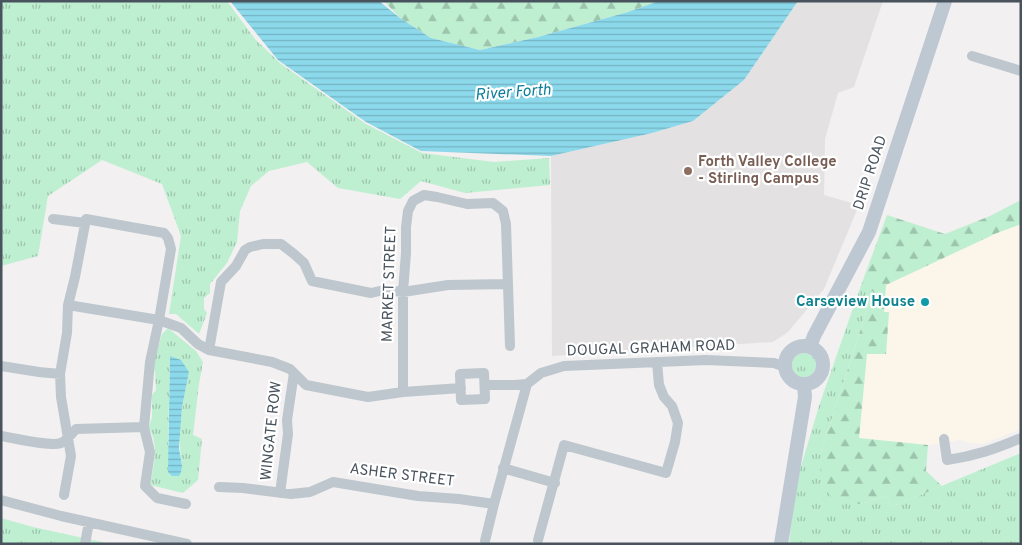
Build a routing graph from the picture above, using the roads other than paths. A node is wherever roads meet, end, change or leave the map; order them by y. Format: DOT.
graph roads {
  1 [pos="944,1"];
  2 [pos="972,56"];
  3 [pos="1021,71"];
  4 [pos="53,219"];
  5 [pos="85,223"];
  6 [pos="508,284"];
  7 [pos="403,292"];
  8 [pos="68,305"];
  9 [pos="159,320"];
  10 [pos="510,346"];
  11 [pos="810,347"];
  12 [pos="209,350"];
  13 [pos="657,362"];
  14 [pos="1,366"];
  15 [pos="785,367"];
  16 [pos="294,373"];
  17 [pos="60,374"];
  18 [pos="526,384"];
  19 [pos="804,384"];
  20 [pos="485,385"];
  21 [pos="461,388"];
  22 [pos="404,392"];
  23 [pos="144,427"];
  24 [pos="1,436"];
  25 [pos="68,438"];
  26 [pos="1021,438"];
  27 [pos="944,439"];
  28 [pos="504,468"];
  29 [pos="554,483"];
  30 [pos="219,487"];
  31 [pos="280,492"];
  32 [pos="64,495"];
  33 [pos="1,500"];
  34 [pos="186,504"];
  35 [pos="494,504"];
  36 [pos="89,522"];
  37 [pos="538,540"];
  38 [pos="485,541"];
  39 [pos="86,544"];
  40 [pos="187,544"];
  41 [pos="781,544"];
  1 -- 11 [label="street, DRIP ROAD"];
  2 -- 3 [label="street"];
  4 -- 5 [label="street"];
  5 -- 8 [label="street"];
  5 -- 9 [label="street"];
  6 -- 7 [label="street"];
  6 -- 7 [label="street, MARKET STREET"];
  6 -- 10 [label="street, MARKET STREET"];
  7 -- 12 [label="street"];
  7 -- 22 [label="street, MARKET STREET"];
  8 -- 9 [label="street"];
  8 -- 17 [label="street"];
  9 -- 12 [label="street"];
  9 -- 23 [label="street"];
  11 -- 15 [label="street"];
  11 -- 19 [label="street"];
  12 -- 16 [label="street"];
  13 -- 15 [label="street, DOUGAL GRAHAM ROAD"];
  13 -- 18 [label="street, DOUGAL GRAHAM ROAD"];
  13 -- 29 [label="street"];
  14 -- 17 [label="street"];
  15 -- 19 [label="street"];
  16 -- 22 [label="street"];
  16 -- 31 [label="street, WINGATE ROW"];
  17 -- 25 [label="street"];
  18 -- 20 [label="street"];
  18 -- 28 [label="street"];
  19 -- 41 [label="street"];
  20 -- 21 [label="street"];
  20 -- 21 [label="street"];
  21 -- 22 [label="street"];
  23 -- 25 [label="street"];
  23 -- 34 [label="street"];
  24 -- 25 [label="street"];
  25 -- 32 [label="street"];
  26 -- 27 [label="street"];
  28 -- 29 [label="street"];
  28 -- 35 [label="street"];
  29 -- 37 [label="street"];
  30 -- 31 [label="street, ASHER STREET"];
  31 -- 35 [label="street, ASHER STREET"];
  33 -- 36 [label="street"];
  35 -- 38 [label="street"];
  36 -- 39 [label="street"];
  36 -- 40 [label="street"];
}
